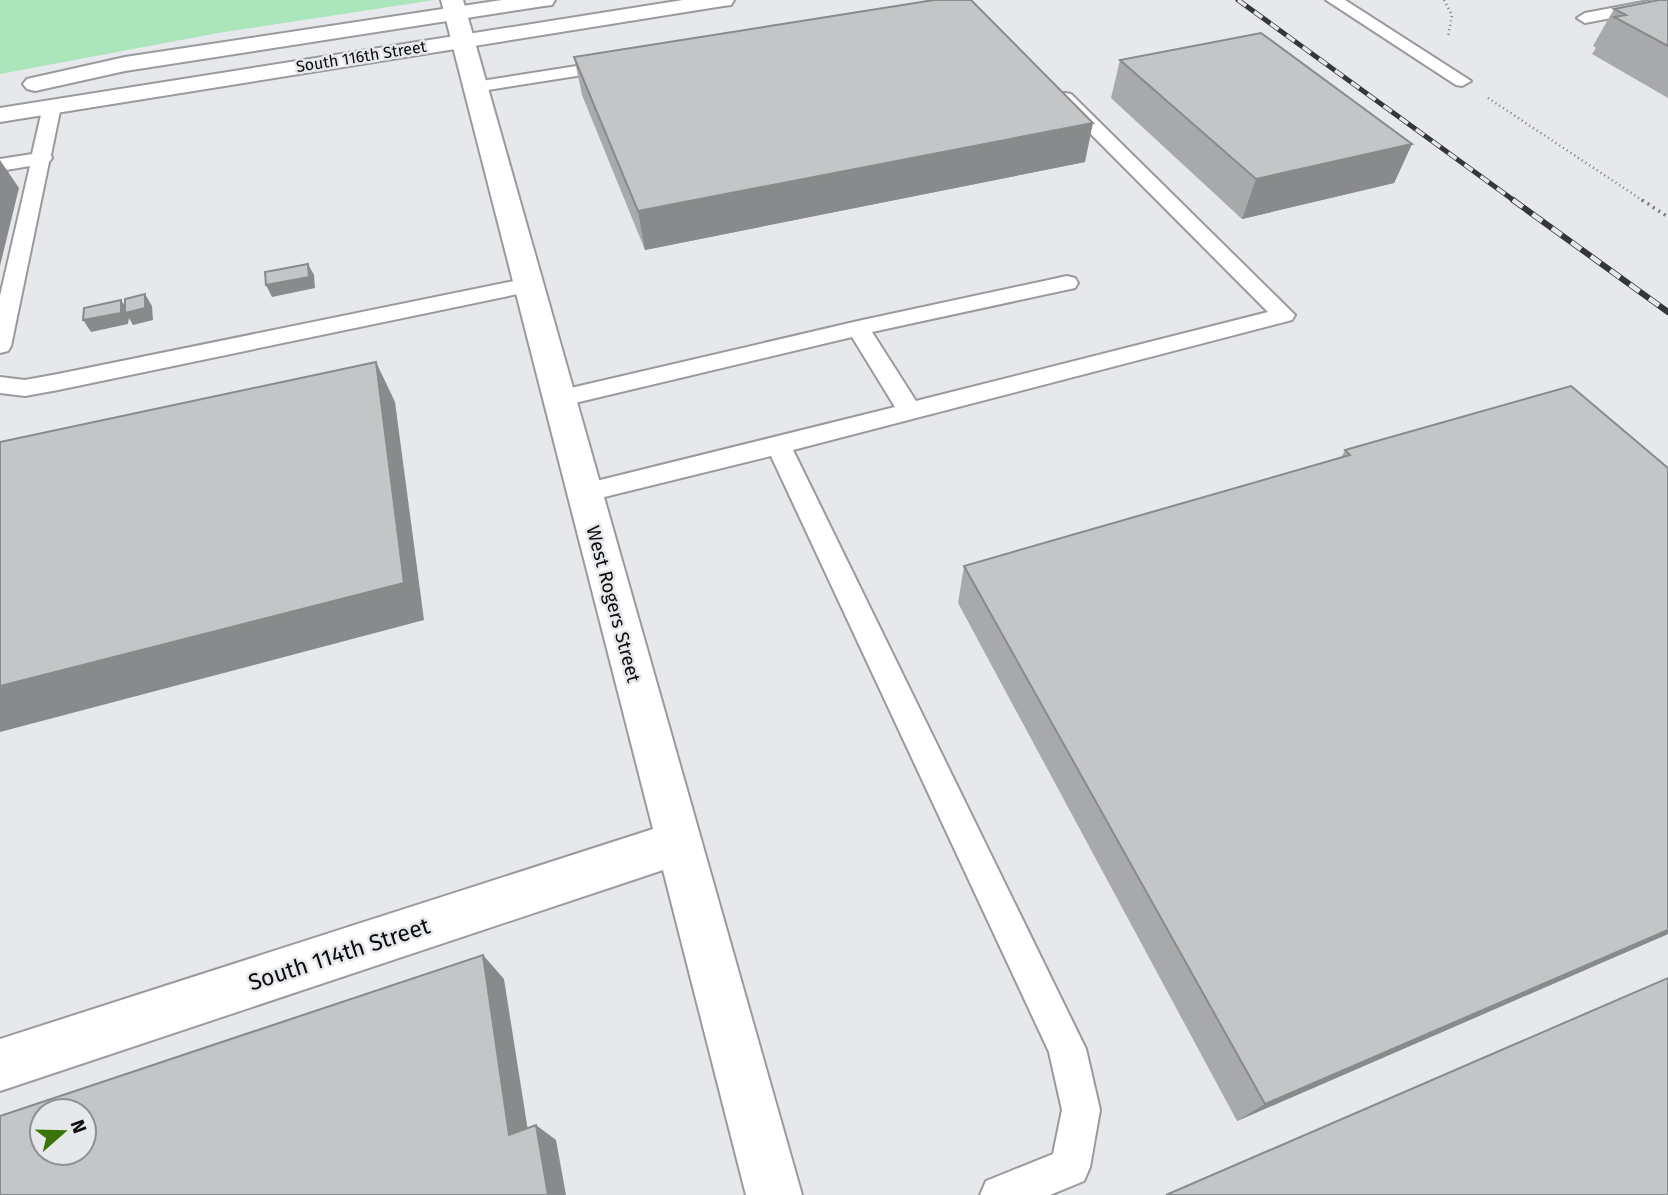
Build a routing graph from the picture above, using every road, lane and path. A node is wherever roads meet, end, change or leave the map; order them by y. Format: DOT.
graph roads {
  1 [pos="544,0"];
  2 [pos="723,0"];
  3 [pos="1334,0"];
  4 [pos="1444,0"];
  5 [pos="1668,2"];
  6 [pos="1452,15"];
  7 [pos="456,18"];
  8 [pos="1585,18"];
  9 [pos="627,63"];
  10 [pos="1046,79"];
  11 [pos="1462,81"];
  12 [pos="475,87"];
  13 [pos="12,89"];
  14 [pos="52,106"];
  15 [pos="0,115"];
  16 [pos="43,158"];
  17 [pos="0,164"];
  18 [pos="1668,217"];
  19 [pos="1067,284"];
  20 [pos="529,285"];
  21 [pos="858,328"];
  22 [pos="0,346"];
  23 [pos="0,385"];
  24 [pos="558,399"];
  25 [pos="910,411"];
  26 [pos="778,445"];
  27 [pos="584,494"];
  28 [pos="678,843"];
  29 [pos="0,1065"];
  30 [pos="774,1195"];
  31 [pos="1000,1195"];
  1 -- 7 [label="street, South 116th Street"];
  2 -- 7 [label="street, South 116th Street"];
  3 -- 11 [label="lane"];
  4 -- 6 [label="path"];
  5 -- 8 [label="lane"];
  7 -- 12 [label="street, West Rogers Street"];
  7 -- 13 [label="street, South 116th Street"];
  7 -- 14 [label="street, South 116th Street"];
  9 -- 12 [label="lane"];
  10 -- 25 [label="lane"];
  11 -- 18 [label="path"];
  12 -- 20 [label="street, West Rogers Street"];
  14 -- 15 [label="street, South 116th Street"];
  14 -- 16 [label="lane"];
  16 -- 17 [label="lane"];
  16 -- 22 [label="lane"];
  19 -- 21 [label="lane"];
  20 -- 23 [label="lane"];
  20 -- 24 [label="street, West Rogers Street"];
  21 -- 24 [label="lane"];
  21 -- 25 [label="lane"];
  24 -- 27 [label="street, West Rogers Street"];
  25 -- 26 [label="lane"];
  26 -- 27 [label="lane"];
  26 -- 31 [label="lane"];
  27 -- 28 [label="street, West Rogers Street"];
  28 -- 29 [label="street, South 114th Street"];
  28 -- 30 [label="street, West Rogers Street"];
}
